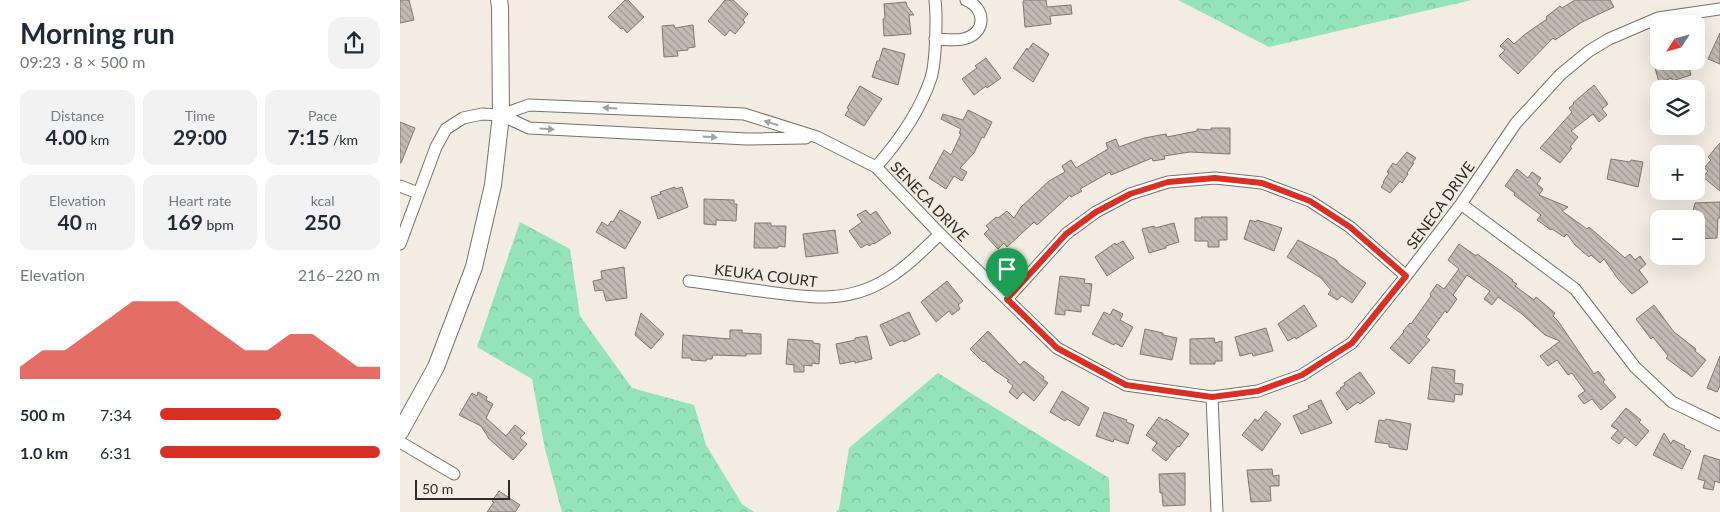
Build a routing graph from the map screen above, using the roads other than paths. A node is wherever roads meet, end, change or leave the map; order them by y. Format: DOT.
graph roads {
  1 [pos="499,0"];
  2 [pos="939,0"];
  3 [pos="966,0"];
  4 [pos="1720,9"];
  5 [pos="935,39"];
  6 [pos="501,115"];
  7 [pos="817,137"];
  8 [pos="876,167"];
  9 [pos="400,186"];
  10 [pos="418,193"];
  11 [pos="1461,204"];
  12 [pos="940,234"];
  13 [pos="400,244"];
  14 [pos="1406,276"];
  15 [pos="689,281"];
  16 [pos="1007,299"];
  17 [pos="1212,397"];
  18 [pos="1720,425"];
  19 [pos="400,432"];
  20 [pos="400,442"];
  21 [pos="454,474"];
  22 [pos="1217,512"];
  1 -- 6 [label="main road"];
  2 -- 5 [label="street"];
  3 -- 5 [label="street"];
  4 -- 11 [label="street, SENECA DRIVE"];
  5 -- 8 [label="street"];
  6 -- 7 [label="street, SENECA DRIVE, one-way"];
  7 -- 6 [label="street, SENECA DRIVE, one-way"];
  6 -- 10 [label="street"];
  6 -- 19 [label="main road"];
  7 -- 8 [label="street, SENECA DRIVE"];
  8 -- 12 [label="street, SENECA DRIVE"];
  9 -- 10 [label="street"];
  10 -- 13 [label="street"];
  11 -- 14 [label="street, SENECA DRIVE"];
  11 -- 18 [label="street"];
  12 -- 15 [label="street, KEUKA COURT"];
  12 -- 16 [label="street, SENECA DRIVE"];
  14 -- 16 [label="street"];
  14 -- 17 [label="street, SENECA DRIVE"];
  16 -- 17 [label="street, SENECA DRIVE"];
  17 -- 22 [label="street"];
  20 -- 21 [label="street"];
}
